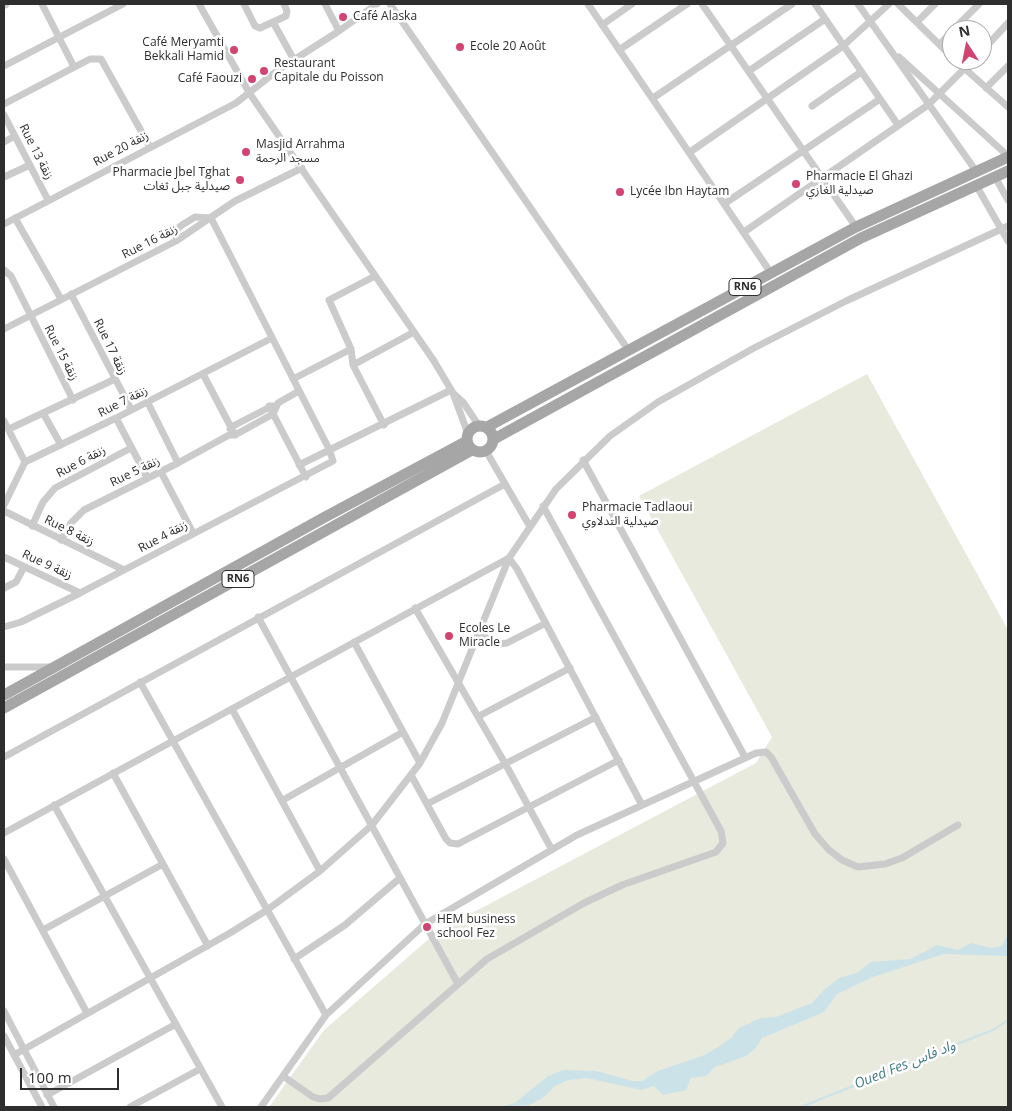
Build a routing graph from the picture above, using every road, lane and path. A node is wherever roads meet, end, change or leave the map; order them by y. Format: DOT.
graph roads {
  1 [pos="42,4"];
  2 [pos="123,4"];
  3 [pos="199,4"];
  4 [pos="244,4"];
  5 [pos="284,4"];
  6 [pos="325,4"];
  7 [pos="377,4"];
  8 [pos="390,4"];
  9 [pos="588,4"];
  10 [pos="632,4"];
  11 [pos="687,4"];
  12 [pos="702,4"];
  13 [pos="792,4"];
  14 [pos="815,4"];
  15 [pos="858,4"];
  16 [pos="889,4"];
  17 [pos="898,4"];
  18 [pos="935,4"];
  19 [pos="979,4"];
  20 [pos="365,7"];
  21 [pos="825,19"];
  22 [pos="964,20"];
  23 [pos="273,22"];
  24 [pos="871,22"];
  25 [pos="917,22"];
  26 [pos="1008,24"];
  27 [pos="602,25"];
  28 [pos="339,31"];
  29 [pos="58,37"];
  30 [pos="992,41"];
  31 [pos="940,44"];
  32 [pos="731,45"];
  33 [pos="843,46"];
  34 [pos="890,49"];
  35 [pos="619,50"];
  36 [pos="294,60"];
  37 [pos="4,66"];
  38 [pos="1008,66"];
  39 [pos="74,67"];
  40 [pos="964,70"];
  41 [pos="749,71"];
  42 [pos="861,72"];
  43 [pos="986,88"];
  44 [pos="941,93"];
  45 [pos="250,94"];
  46 [pos="653,98"];
  47 [pos="768,99"];
  48 [pos="880,99"];
  49 [pos="4,104"];
  50 [pos="928,105"];
  51 [pos="812,106"];
  52 [pos="1008,107"];
  53 [pos="4,115"];
  54 [pos="898,125"];
  55 [pos="15,136"];
  56 [pos="4,142"];
  57 [pos="150,147"];
  58 [pos="804,151"];
  59 [pos="690,152"];
  60 [pos="1008,156"];
  61 [pos="30,165"];
  62 [pos="302,168"];
  63 [pos="976,171"];
  64 [pos="1008,171"];
  65 [pos="4,177"];
  66 [pos="995,177"];
  67 [pos="822,178"];
  68 [pos="976,185"];
  69 [pos="48,200"];
  70 [pos="1008,200"];
  71 [pos="724,204"];
  72 [pos="15,218"];
  73 [pos="211,218"];
  74 [pos="4,224"];
  75 [pos="856,227"];
  76 [pos="1005,228"];
  77 [pos="744,232"];
  78 [pos="1008,241"];
  79 [pos="176,242"];
  80 [pos="4,270"];
  81 [pos="771,273"];
  82 [pos="375,276"];
  83 [pos="71,294"];
  84 [pos="61,298"];
  85 [pos="30,316"];
  86 [pos="4,328"];
  87 [pos="414,332"];
  88 [pos="272,338"];
  89 [pos="351,349"];
  90 [pos="629,351"];
  91 [pos="353,365"];
  92 [pos="203,374"];
  93 [pos="293,379"];
  94 [pos="113,380"];
  95 [pos="299,391"];
  96 [pos="452,391"];
  97 [pos="73,400"];
  98 [pos="147,401"];
  99 [pos="272,409"];
  100 [pos="130,410"];
  101 [pos="44,413"];
  102 [pos="116,418"];
  103 [pos="4,421"];
  104 [pos="384,425"];
  105 [pos="483,427"];
  106 [pos="9,429"];
  107 [pos="232,432"];
  108 [pos="494,439"];
  109 [pos="469,442"];
  110 [pos="62,445"];
  111 [pos="131,448"];
  112 [pos="329,449"];
  113 [pos="486,451"];
  114 [pos="583,460"];
  115 [pos="25,462"];
  116 [pos="178,463"];
  117 [pos="299,464"];
  118 [pos="161,472"];
  119 [pos="306,476"];
  120 [pos="147,478"];
  121 [pos="505,484"];
  122 [pos="4,505"];
  123 [pos="543,506"];
  124 [pos="4,511"];
  125 [pos="529,525"];
  126 [pos="32,526"];
  127 [pos="193,534"];
  128 [pos="61,540"];
  129 [pos="4,557"];
  130 [pos="509,558"];
  131 [pos="24,567"];
  132 [pos="124,570"];
  133 [pos="4,588"];
  134 [pos="80,593"];
  135 [pos="415,608"];
  136 [pos="258,617"];
  137 [pos="546,623"];
  138 [pos="4,627"];
  139 [pos="479,634"];
  140 [pos="354,642"];
  141 [pos="4,667"];
  142 [pos="52,668"];
  143 [pos="570,668"];
  144 [pos="292,677"];
  145 [pos="140,682"];
  146 [pos="459,684"];
  147 [pos="4,695"];
  148 [pos="4,708"];
  149 [pos="232,709"];
  150 [pos="479,716"];
  151 [pos="596,717"];
  152 [pos="402,732"];
  153 [pos="174,741"];
  154 [pos="4,757"];
  155 [pos="746,757"];
  156 [pos="619,760"];
  157 [pos="420,763"];
  158 [pos="506,765"];
  159 [pos="340,766"];
  160 [pos="113,773"];
  161 [pos="412,775"];
  162 [pos="694,782"];
  163 [pos="282,800"];
  164 [pos="427,804"];
  165 [pos="54,805"];
  166 [pos="642,805"];
  167 [pos="530,808"];
  168 [pos="958,825"];
  169 [pos="372,826"];
  170 [pos="4,833"];
  171 [pos="552,850"];
  172 [pos="4,859"];
  173 [pos="163,864"];
  174 [pos="320,871"];
  175 [pos="400,878"];
  176 [pos="105,897"];
  177 [pos="267,910"];
  178 [pos="425,924"];
  179 [pos="44,930"];
  180 [pos="208,946"];
  181 [pos="294,959"];
  182 [pos="149,979"];
  183 [pos="458,984"];
  184 [pos="4,1012"];
  185 [pos="87,1013"];
  186 [pos="326,1014"];
  187 [pos="176,1024"];
  188 [pos="4,1036"];
  189 [pos="23,1049"];
  190 [pos="14,1055"];
  191 [pos="200,1069"];
  192 [pos="283,1076"];
  193 [pos="47,1095"];
  194 [pos="42,1107"];
  195 [pos="54,1107"];
  196 [pos="130,1107"];
  197 [pos="222,1107"];
  198 [pos="261,1107"];
  1 -- 29 [label="street"];
  2 -- 29 [label="street"];
  3 -- 45 [label="street"];
  4 -- 23 [label="street"];
  5 -- 23 [label="street"];
  6 -- 28 [label="street"];
  7 -- 20 [label="street, Rue 20 زنقة"];
  8 -- 90 [label="street"];
  9 -- 27 [label="street"];
  10 -- 27 [label="street"];
  11 -- 35 [label="street"];
  12 -- 32 [label="street"];
  13 -- 32 [label="street"];
  14 -- 21 [label="street"];
  15 -- 24 [label="street"];
  16 -- 24 [label="street"];
  17 -- 25 [label="street"];
  18 -- 25 [label="street"];
  19 -- 22 [label="street"];
  20 -- 28 [label="street, Rue 20 زنقة"];
  21 -- 33 [label="street"];
  21 -- 41 [label="street"];
  23 -- 36 [label="street"];
  24 -- 33 [label="street"];
  24 -- 34 [label="street"];
  25 -- 31 [label="street"];
  26 -- 30 [label="street"];
  27 -- 35 [label="street"];
  28 -- 36 [label="street, Rue 20 زنقة"];
  29 -- 37 [label="street"];
  29 -- 39 [label="street"];
  32 -- 41 [label="street"];
  32 -- 46 [label="street"];
  33 -- 42 [label="street"];
  33 -- 47 [label="street"];
  34 -- 44 [label="street"];
  34 -- 50 [label="street"];
  35 -- 46 [label="street"];
  36 -- 45 [label="street, Rue 20 زنقة"];
  38 -- 43 [label="street"];
  39 -- 49 [label="street"];
  39 -- 57 [label="street"];
  40 -- 43 [label="street"];
  40 -- 44 [label="street"];
  41 -- 47 [label="street"];
  42 -- 48 [label="street"];
  42 -- 51 [label="street"];
  43 -- 52 [label="street"];
  44 -- 50 [label="street"];
  44 -- 60 [label="street"];
  45 -- 57 [label="street, Rue 20 زنقة"];
  45 -- 62 [label="street"];
  46 -- 59 [label="street"];
  47 -- 58 [label="street"];
  47 -- 59 [label="street"];
  48 -- 54 [label="street"];
  48 -- 58 [label="street"];
  50 -- 54 [label="street"];
  50 -- 63 [label="street"];
  53 -- 55 [label="street, Rue 13 زنقة"];
  54 -- 67 [label="street"];
  55 -- 56 [label="street"];
  55 -- 61 [label="street, Rue 13 زنقة"];
  57 -- 69 [label="street, Rue 20 زنقة"];
  58 -- 67 [label="street"];
  58 -- 71 [label="street"];
  59 -- 71 [label="street"];
  60 -- 63 [label="main road, RN6"];
  61 -- 65 [label="street"];
  61 -- 69 [label="street, Rue 13 زنقة"];
  62 -- 73 [label="street, Rue 16 زنقة"];
  62 -- 82 [label="street"];
  63 -- 75 [label="main road, RN6"];
  64 -- 66 [label="main road, RN6"];
  66 -- 68 [label="main road, RN6"];
  66 -- 70 [label="street"];
  67 -- 75 [label="street"];
  67 -- 77 [label="street"];
  68 -- 76 [label="street"];
  68 -- 108 [label="main road, RN6"];
  69 -- 72 [label="street, Rue 20 زنقة"];
  71 -- 77 [label="street"];
  72 -- 74 [label="street, Rue 20 زنقة"];
  72 -- 84 [label="street"];
  73 -- 79 [label="street, Rue 16 زنقة"];
  73 -- 79 [label="street"];
  73 -- 88 [label="street"];
  75 -- 81 [label="main road, RN6"];
  76 -- 78 [label="street"];
  76 -- 114 [label="street"];
  77 -- 81 [label="street"];
  79 -- 83 [label="street, Rue 16 زنقة"];
  80 -- 85 [label="street, Rue 15 زنقة"];
  81 -- 90 [label="main road, RN6"];
  82 -- 87 [label="street"];
  82 -- 89 [label="street"];
  83 -- 84 [label="street, Rue 16 زنقة"];
  83 -- 94 [label="street, Rue 17 زنقة"];
  84 -- 85 [label="street, Rue 16 زنقة"];
  85 -- 86 [label="street, Rue 16 زنقة"];
  85 -- 97 [label="street, Rue 15 زنقة"];
  87 -- 91 [label="street"];
  87 -- 96 [label="street"];
  88 -- 92 [label="street, Rue 7 زنقة"];
  88 -- 93 [label="street"];
  89 -- 91 [label="street"];
  89 -- 93 [label="street"];
  90 -- 105 [label="main road, RN6"];
  91 -- 104 [label="street"];
  92 -- 98 [label="street, Rue 7 زنقة"];
  92 -- 107 [label="street"];
  93 -- 95 [label="street"];
  94 -- 97 [label="street, Rue 15 زنقة"];
  94 -- 100 [label="street, Rue 17 زنقة"];
  95 -- 99 [label="street, Rue 5 زنقة"];
  95 -- 112 [label="street"];
  96 -- 104 [label="street"];
  96 -- 105 [label="street"];
  96 -- 109 [label="street"];
  97 -- 101 [label="street, Rue 15 زنقة"];
  98 -- 100 [label="street, Rue 7 زنقة"];
  98 -- 116 [label="street"];
  99 -- 107 [label="street, Rue 5 زنقة"];
  99 -- 117 [label="street"];
  100 -- 102 [label="street, Rue 7 زنقة"];
  101 -- 106 [label="street, Rue 15 زنقة"];
  101 -- 110 [label="street"];
  102 -- 110 [label="street, Rue 7 زنقة"];
  102 -- 111 [label="street"];
  103 -- 106 [label="street"];
  104 -- 112 [label="street"];
  105 -- 108 [label="main road"];
  105 -- 109 [label="main road, RN6"];
  106 -- 115 [label="street"];
  107 -- 116 [label="street, Rue 5 زنقة"];
  108 -- 113 [label="main road, RN6"];
  109 -- 113 [label="main road"];
  109 -- 142 [label="main road, RN6"];
  109 -- 148 [label="main road, RN6"];
  110 -- 115 [label="street, Rue 7 زنقة"];
  111 -- 120 [label="street"];
  111 -- 126 [label="street, Rue 6 زنقة"];
  112 -- 117 [label="street"];
  112 -- 119 [label="street, Rue 4 زنقة"];
  113 -- 121 [label="street"];
  114 -- 123 [label="street"];
  114 -- 155 [label="street"];
  115 -- 122 [label="street"];
  116 -- 118 [label="street, Rue 5 زنقة"];
  117 -- 119 [label="street"];
  118 -- 120 [label="street, Rue 5 زنقة"];
  118 -- 127 [label="street"];
  119 -- 127 [label="street, Rue 4 زنقة"];
  120 -- 128 [label="street, Rue 5 زنقة"];
  121 -- 125 [label="street"];
  121 -- 136 [label="street"];
  123 -- 125 [label="street"];
  123 -- 162 [label="street"];
  124 -- 126 [label="street, Rue 8 زنقة"];
  125 -- 130 [label="street"];
  126 -- 128 [label="street, Rue 8 زنقة"];
  127 -- 132 [label="street, Rue 4 زنقة"];
  128 -- 132 [label="street, Rue 8 زنقة"];
  129 -- 131 [label="street, Rue 9 زنقة"];
  130 -- 135 [label="street"];
  130 -- 137 [label="street"];
  130 -- 139 [label="street"];
  131 -- 133 [label="street"];
  131 -- 134 [label="street, Rue 9 زنقة"];
  132 -- 134 [label="street, Rue 4 زنقة"];
  134 -- 138 [label="street, Rue 4 زنقة"];
  135 -- 140 [label="street"];
  135 -- 146 [label="street"];
  136 -- 144 [label="street"];
  136 -- 145 [label="street"];
  137 -- 139 [label="street"];
  137 -- 143 [label="street"];
  139 -- 146 [label="street"];
  140 -- 144 [label="street"];
  140 -- 152 [label="street"];
  141 -- 142 [label="street"];
  142 -- 147 [label="main road, RN6"];
  143 -- 150 [label="street"];
  143 -- 151 [label="street"];
  144 -- 149 [label="street"];
  144 -- 159 [label="street"];
  145 -- 153 [label="street"];
  145 -- 154 [label="street"];
  146 -- 150 [label="street"];
  146 -- 157 [label="street"];
  149 -- 153 [label="street"];
  149 -- 163 [label="street"];
  150 -- 158 [label="street"];
  151 -- 156 [label="street"];
  151 -- 158 [label="street"];
  152 -- 157 [label="street"];
  152 -- 159 [label="street"];
  153 -- 160 [label="street"];
  153 -- 177 [label="street"];
  155 -- 162 [label="street"];
  155 -- 168 [label="street"];
  156 -- 166 [label="street"];
  156 -- 167 [label="street"];
  157 -- 161 [label="street"];
  158 -- 164 [label="street"];
  158 -- 167 [label="street"];
  159 -- 163 [label="street"];
  159 -- 169 [label="street"];
  160 -- 165 [label="street"];
  160 -- 173 [label="street"];
  161 -- 164 [label="street"];
  161 -- 169 [label="street"];
  162 -- 166 [label="street"];
  162 -- 183 [label="street"];
  163 -- 174 [label="street"];
  164 -- 167 [label="street"];
  165 -- 170 [label="street"];
  165 -- 176 [label="street"];
  166 -- 171 [label="street"];
  167 -- 171 [label="street"];
  169 -- 174 [label="street"];
  169 -- 175 [label="street"];
  171 -- 178 [label="street"];
  172 -- 179 [label="street"];
  173 -- 176 [label="street"];
  173 -- 180 [label="street"];
  174 -- 177 [label="street"];
  175 -- 178 [label="street"];
  175 -- 181 [label="street"];
  176 -- 179 [label="street"];
  176 -- 182 [label="street"];
  177 -- 180 [label="street"];
  177 -- 181 [label="street"];
  178 -- 183 [label="street"];
  178 -- 186 [label="street"];
  179 -- 185 [label="street"];
  180 -- 182 [label="street"];
  181 -- 186 [label="street"];
  182 -- 185 [label="street"];
  182 -- 187 [label="street"];
  183 -- 192 [label="street"];
  184 -- 189 [label="street"];
  185 -- 189 [label="street"];
  186 -- 192 [label="street"];
  187 -- 191 [label="street"];
  187 -- 193 [label="street"];
  188 -- 190 [label="street"];
  189 -- 190 [label="street"];
  189 -- 193 [label="street"];
  190 -- 194 [label="street"];
  191 -- 196 [label="street"];
  191 -- 197 [label="street"];
  192 -- 198 [label="street"];
  193 -- 195 [label="street"];
}
